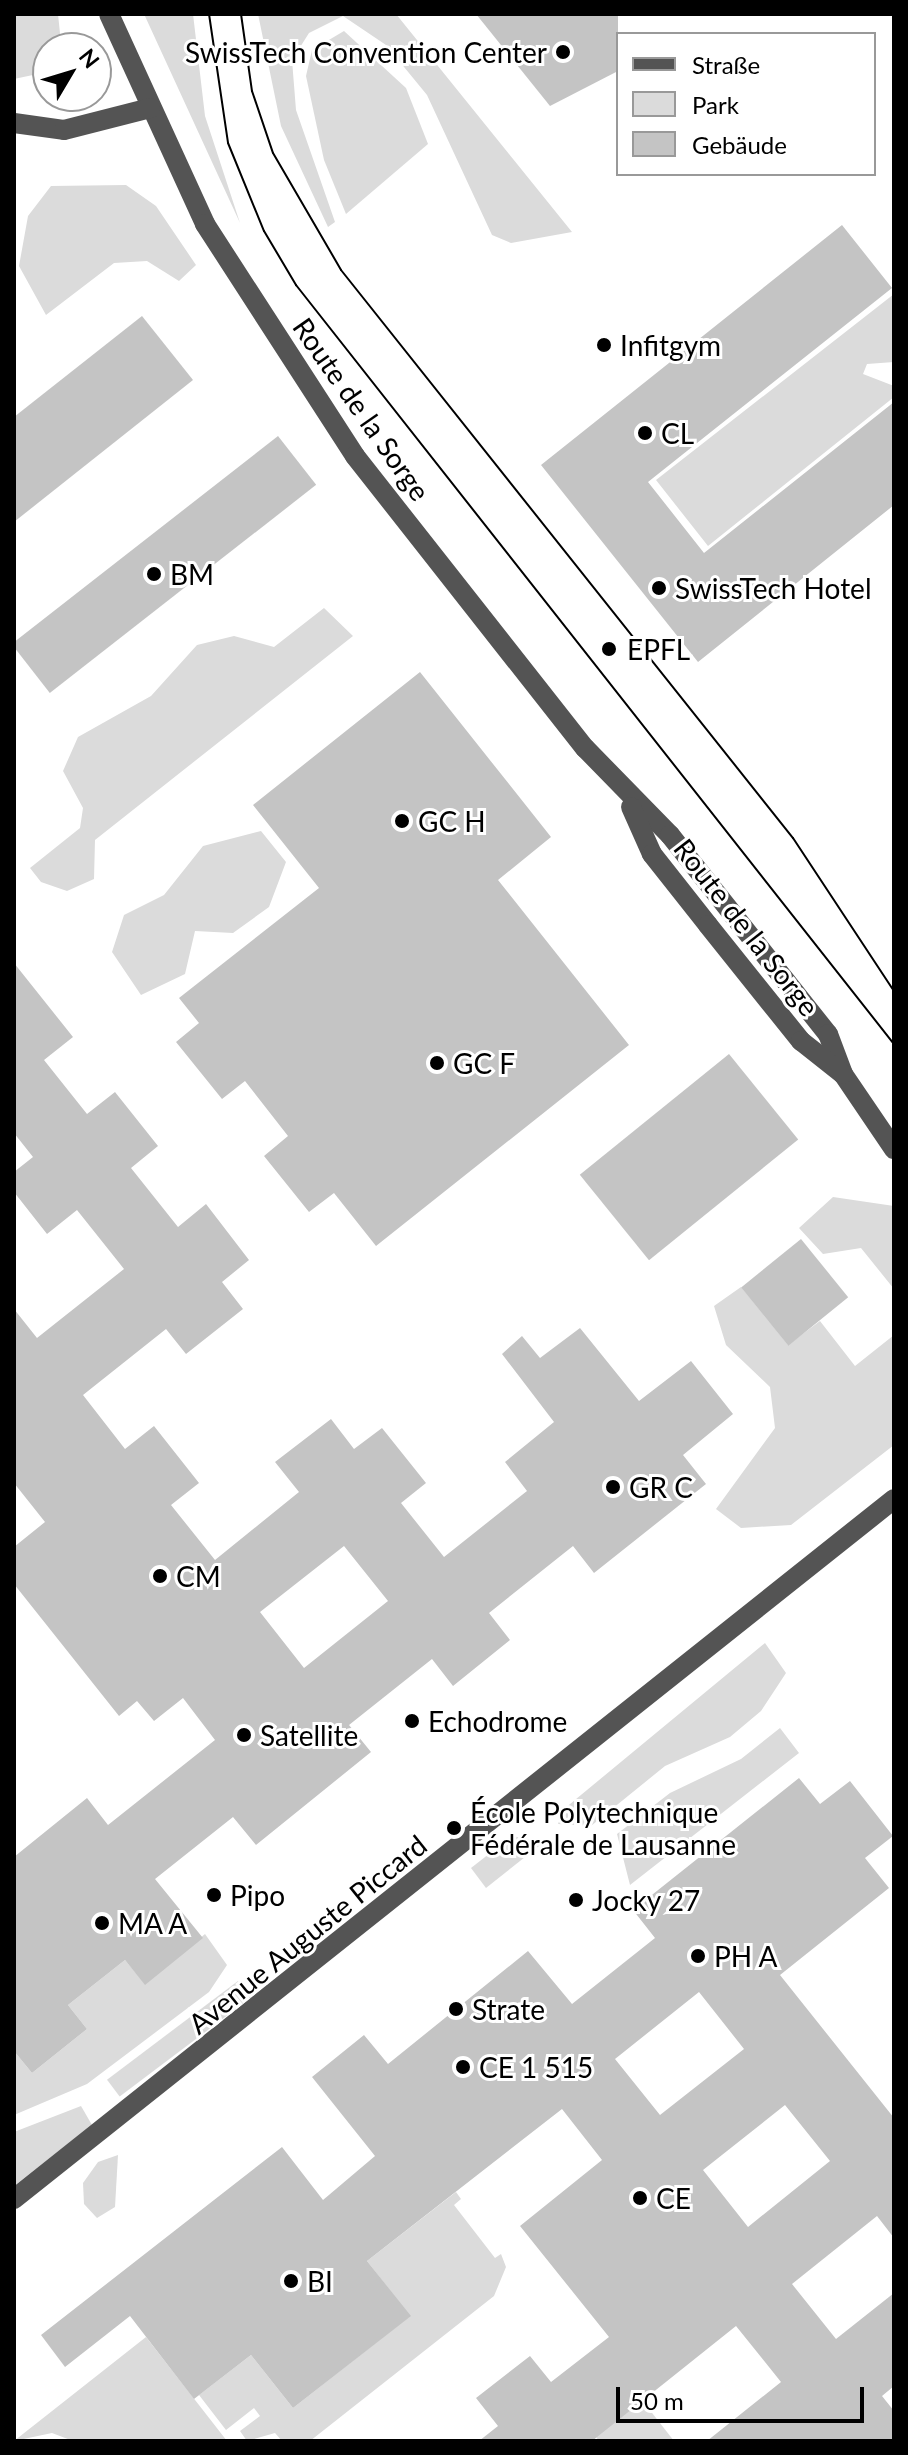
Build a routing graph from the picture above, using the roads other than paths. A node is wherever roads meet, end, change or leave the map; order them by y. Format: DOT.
graph roads {
  1 [pos="109,14"];
  2 [pos="150,108"];
  3 [pos="14,123"];
  4 [pos="894,1149"];
  5 [pos="894,1499"];
  6 [pos="14,2199"];
  1 -- 2 [label="street, Route de la Sorge"];
  2 -- 3 [label="street"];
  2 -- 4 [label="street, Route de la Sorge"];
  5 -- 6 [label="street, Avenue Auguste Piccard"];
}
